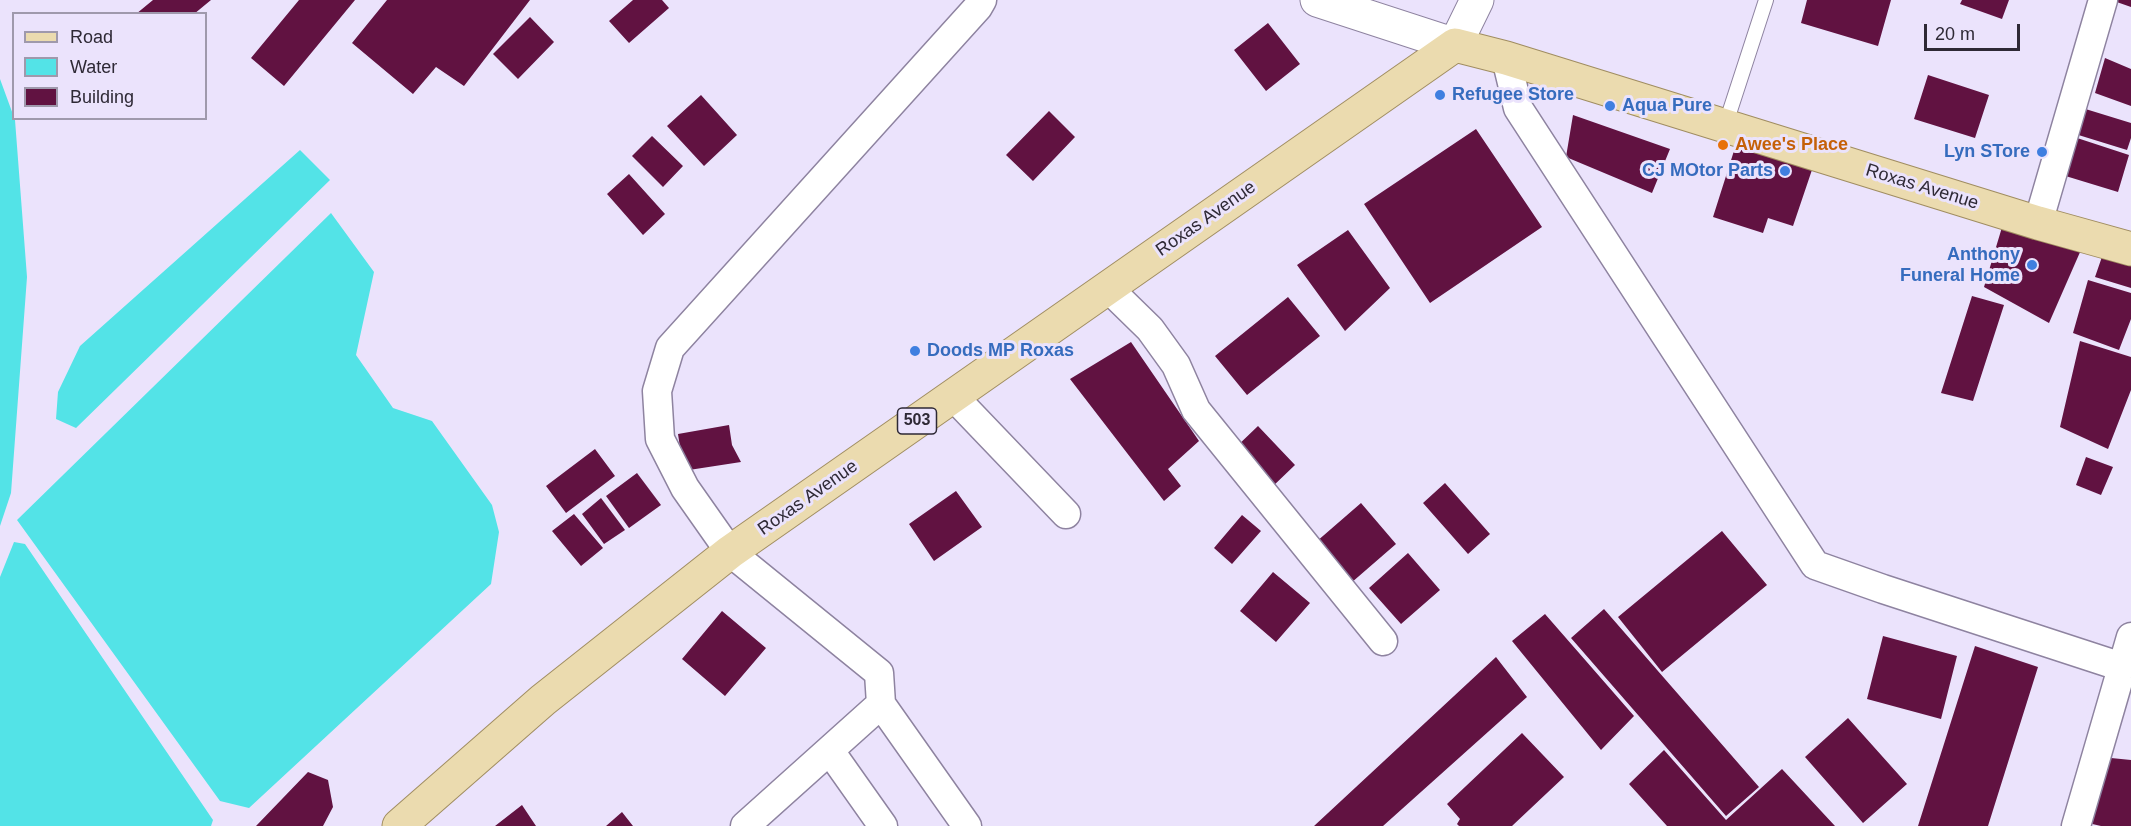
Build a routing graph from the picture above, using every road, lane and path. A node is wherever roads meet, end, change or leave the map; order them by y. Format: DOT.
graph roads {
  1 [pos="982,0"];
  2 [pos="1317,0"];
  3 [pos="1477,0"];
  4 [pos="1766,0"];
  5 [pos="2103,0"];
  6 [pos="1455,45"];
  7 [pos="1506,58"];
  8 [pos="1725,126"];
  9 [pos="2038,223"];
  10 [pos="2131,249"];
  11 [pos="1108,288"];
  12 [pos="953,396"];
  13 [pos="1066,514"];
  14 [pos="730,552"];
  15 [pos="2131,637"];
  16 [pos="1383,641"];
  17 [pos="2122,667"];
  18 [pos="881,704"];
  19 [pos="830,751"];
  20 [pos="399,826"];
  21 [pos="745,826"];
  22 [pos="883,826"];
  23 [pos="967,826"];
  24 [pos="2076,826"];
  1 -- 14 [label="street"];
  2 -- 6 [label="main road"];
  3 -- 6 [label="main road"];
  4 -- 8 [label="lane"];
  5 -- 9 [label="street"];
  6 -- 7 [label="main road, Roxas Avenue"];
  6 -- 11 [label="main road, Roxas Avenue / 503"];
  7 -- 8 [label="main road, Roxas Avenue"];
  7 -- 17 [label="street"];
  8 -- 9 [label="main road, Roxas Avenue"];
  9 -- 10 [label="main road, Roxas Avenue"];
  11 -- 12 [label="main road, Roxas Avenue / 503"];
  11 -- 16 [label="street"];
  12 -- 13 [label="street"];
  12 -- 14 [label="main road, Roxas Avenue / 503"];
  14 -- 18 [label="street"];
  14 -- 20 [label="main road, Roxas Avenue / 503"];
  15 -- 17 [label="street"];
  17 -- 24 [label="street"];
  18 -- 19 [label="street"];
  18 -- 23 [label="street"];
  19 -- 21 [label="street"];
  19 -- 22 [label="street"];
}
